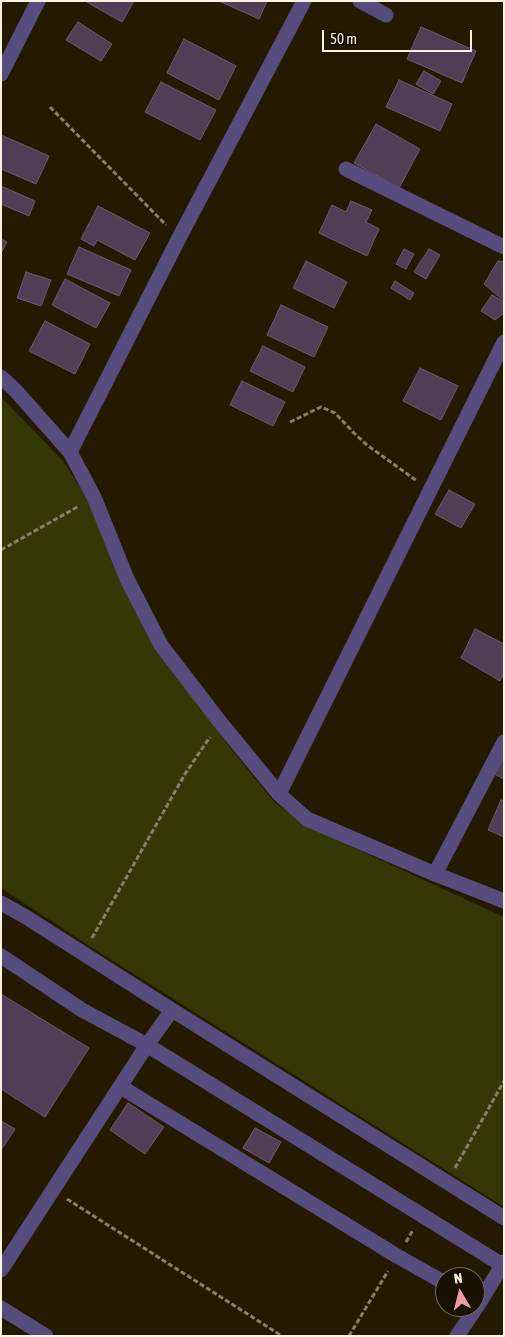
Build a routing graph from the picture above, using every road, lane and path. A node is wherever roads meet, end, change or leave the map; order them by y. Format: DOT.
graph roads {
  1 [pos="38,1"];
  2 [pos="304,1"];
  3 [pos="360,1"];
  4 [pos="386,15"];
  5 [pos="1,74"];
  6 [pos="50,107"];
  7 [pos="346,169"];
  8 [pos="179,238"];
  9 [pos="504,247"];
  10 [pos="504,342"];
  11 [pos="1,377"];
  12 [pos="290,422"];
  13 [pos="70,452"];
  14 [pos="429,490"];
  15 [pos="94,497"];
  16 [pos="1,550"];
  17 [pos="220,722"];
  18 [pos="504,742"];
  19 [pos="278,794"];
  20 [pos="435,874"];
  21 [pos="504,901"];
  22 [pos="1,903"];
  23 [pos="83,954"];
  24 [pos="1,956"];
  25 [pos="172,1010"];
  26 [pos="148,1045"];
  27 [pos="504,1081"];
  28 [pos="121,1087"];
  29 [pos="447,1182"];
  30 [pos="53,1190"];
  31 [pos="423,1215"];
  32 [pos="504,1218"];
  33 [pos="396,1256"];
  34 [pos="503,1264"];
  35 [pos="1,1270"];
  36 [pos="435,1277"];
  37 [pos="485,1290"];
  38 [pos="1,1308"];
  39 [pos="468,1317"];
  40 [pos="46,1336"];
  41 [pos="282,1336"];
  42 [pos="349,1336"];
  43 [pos="457,1336"];
  1 -- 5 [label="street"];
  2 -- 8 [label="street"];
  3 -- 4 [label="street"];
  6 -- 8 [label="path"];
  7 -- 9 [label="street"];
  8 -- 13 [label="street"];
  10 -- 14 [label="street"];
  11 -- 13 [label="street"];
  12 -- 14 [label="path"];
  13 -- 15 [label="street"];
  14 -- 19 [label="street"];
  15 -- 16 [label="path"];
  15 -- 17 [label="street"];
  17 -- 19 [label="street"];
  17 -- 23 [label="path"];
  18 -- 20 [label="street"];
  19 -- 20 [label="street"];
  20 -- 21 [label="street"];
  22 -- 23 [label="street"];
  23 -- 25 [label="street"];
  24 -- 26 [label="street"];
  25 -- 26 [label="street"];
  25 -- 29 [label="street"];
  26 -- 28 [label="street"];
  26 -- 31 [label="street"];
  27 -- 29 [label="path"];
  28 -- 30 [label="street"];
  28 -- 33 [label="street"];
  29 -- 32 [label="street"];
  30 -- 35 [label="street"];
  30 -- 41 [label="path"];
  31 -- 33 [label="path"];
  31 -- 34 [label="street"];
  33 -- 36 [label="street"];
  33 -- 42 [label="path"];
  34 -- 37 [label="street"];
  38 -- 40 [label="street"];
  39 -- 43 [label="street"];
}
